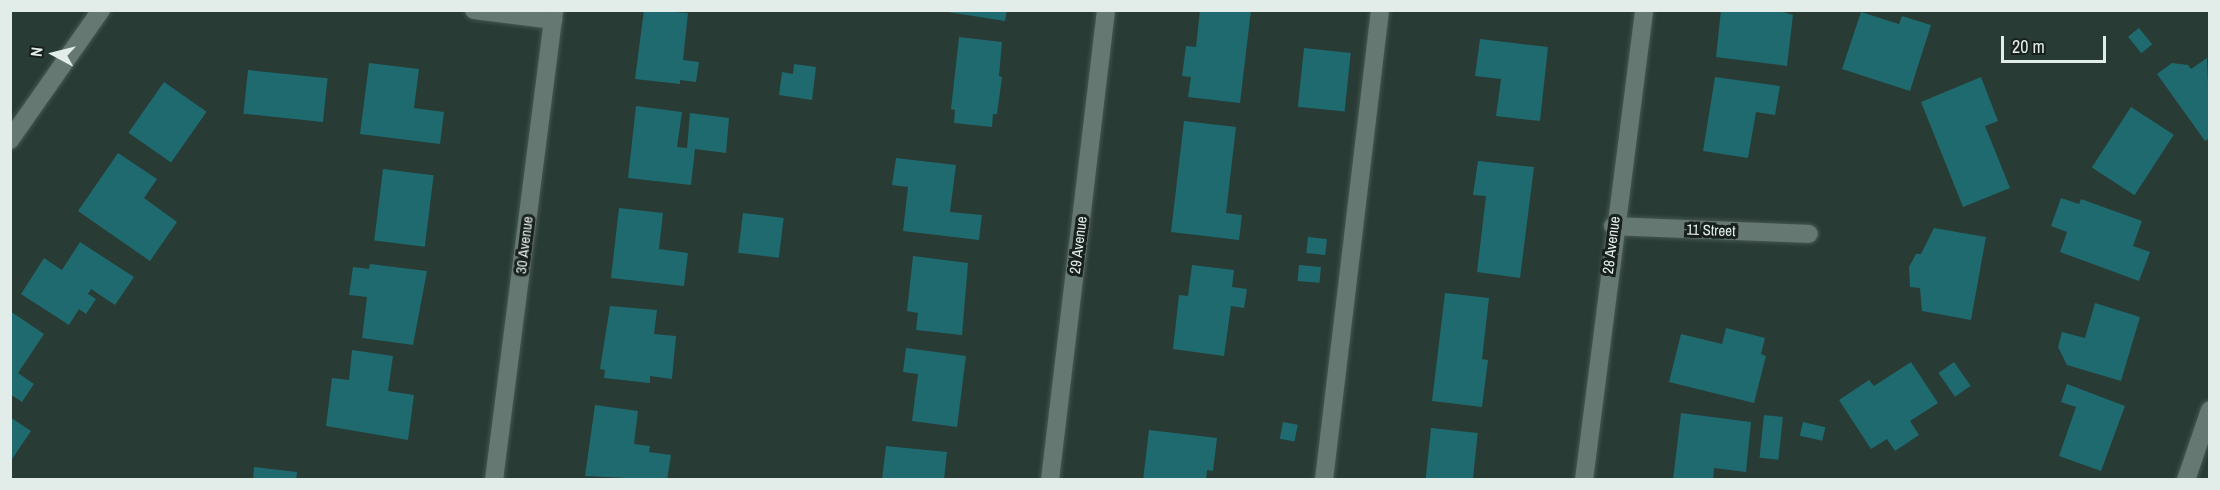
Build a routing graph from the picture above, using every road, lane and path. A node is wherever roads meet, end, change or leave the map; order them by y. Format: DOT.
graph roads {
  1 [pos="101,10"];
  2 [pos="474,10"];
  3 [pos="1106,10"];
  4 [pos="1380,10"];
  5 [pos="1644,10"];
  6 [pos="553,15"];
  7 [pos="10,140"];
  8 [pos="1613,226"];
  9 [pos="1809,234"];
  10 [pos="2210,411"];
  11 [pos="494,480"];
  12 [pos="1050,480"];
  13 [pos="1324,480"];
  14 [pos="1584,480"];
  15 [pos="2186,480"];
  1 -- 7 [label="street"];
  2 -- 6 [label="street"];
  3 -- 12 [label="street, 29 Avenue"];
  4 -- 13 [label="street"];
  5 -- 8 [label="street, 28 Avenue"];
  6 -- 11 [label="street, 30 Avenue"];
  8 -- 9 [label="street, 11 Street"];
  8 -- 14 [label="street, 28 Avenue"];
  10 -- 15 [label="street"];
}
